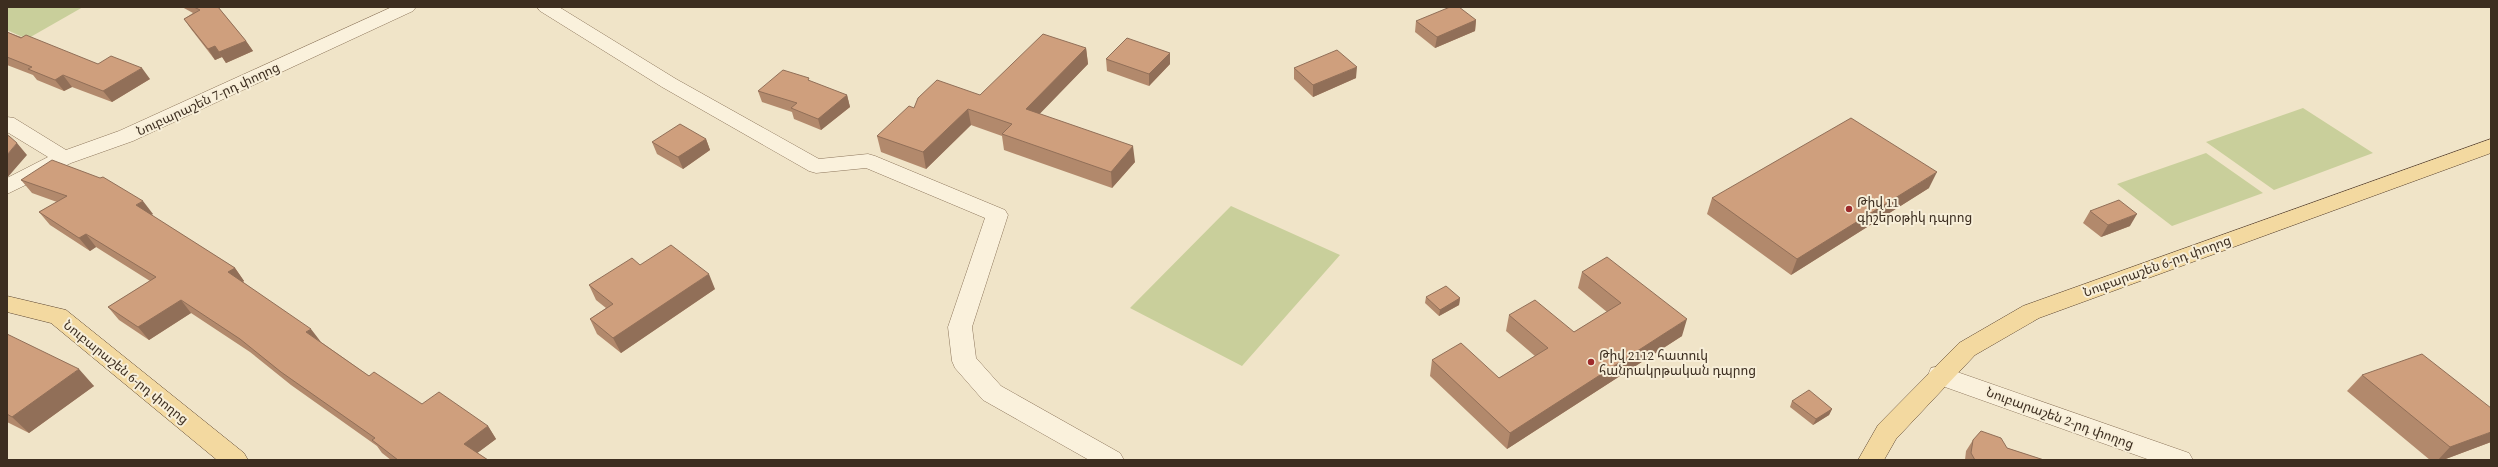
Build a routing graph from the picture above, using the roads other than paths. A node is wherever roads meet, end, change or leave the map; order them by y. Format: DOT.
graph roads {
  1 [pos="407,7"];
  2 [pos="546,7"];
  3 [pos="380,11"];
  4 [pos="7,124"];
  5 [pos="2491,146"];
  6 [pos="64,158"];
  7 [pos="7,187"];
  8 [pos="7,304"];
  9 [pos="1940,375"];
  10 [pos="235,460"];
  11 [pos="1111,460"];
  12 [pos="1871,460"];
  13 [pos="2180,460"];
  1 -- 3 [label="street, Նուբարաշեն 7-րդ փողոց"];
  2 -- 11 [label="street"];
  3 -- 6 [label="street, Նուբարաշեն 7-րդ փողոց"];
  4 -- 6 [label="street"];
  5 -- 9 [label="main road, Նուբարաշեն 6-րդ փողոց"];
  6 -- 7 [label="street, Նուբարաշեն 7-րդ փողոց"];
  8 -- 10 [label="main road, Նուբարաշեն 6-րդ փողոց"];
  9 -- 12 [label="main road, Նուբարաշեն 6-րդ փողոց"];
  9 -- 13 [label="street, Նուբարաշեն 2-րդ փողոց"];
}
